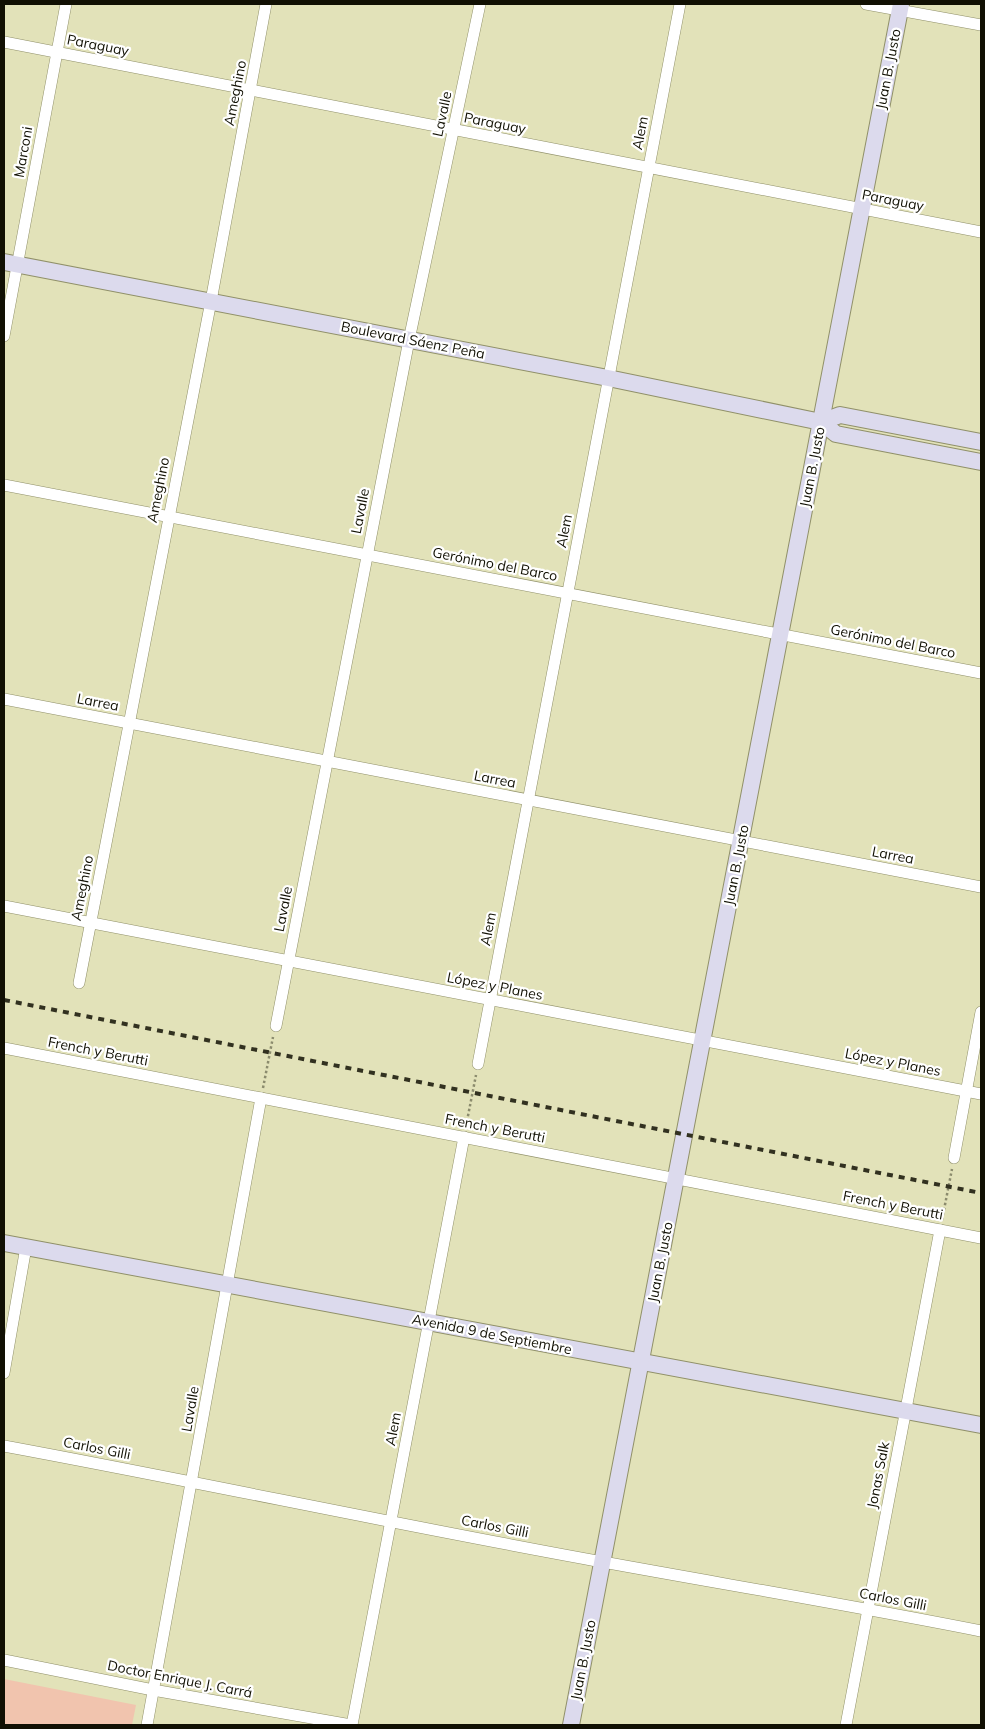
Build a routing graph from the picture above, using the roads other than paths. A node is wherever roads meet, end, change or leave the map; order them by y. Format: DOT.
graph roads {
  1 [pos="66,4"];
  2 [pos="266,4"];
  3 [pos="480,4"];
  4 [pos="680,4"];
  5 [pos="866,4"];
  6 [pos="900,7"];
  7 [pos="981,25"];
  8 [pos="4,42"];
  9 [pos="56,52"];
  10 [pos="250,90"];
  11 [pos="454,130"];
  12 [pos="648,168"];
  13 [pos="862,209"];
  14 [pos="981,232"];
  15 [pos="11,264"];
  16 [pos="211,301"];
  17 [pos="4,336"];
  18 [pos="409,340"];
  19 [pos="608,378"];
  20 [pos="821,422"];
  21 [pos="981,442"];
  22 [pos="981,462"];
  23 [pos="4,485"];
  24 [pos="168,516"];
  25 [pos="366,555"];
  26 [pos="567,594"];
  27 [pos="780,634"];
  28 [pos="981,673"];
  29 [pos="4,699"];
  30 [pos="129,723"];
  31 [pos="328,762"];
  32 [pos="528,800"];
  33 [pos="740,841"];
  34 [pos="981,888"];
  35 [pos="4,906"];
  36 [pos="90,923"];
  37 [pos="287,961"];
  38 [pos="79,983"];
  39 [pos="490,1000"];
  40 [pos="981,1012"];
  41 [pos="276,1026"];
  42 [pos="702,1041"];
  43 [pos="4,1048"];
  44 [pos="478,1064"];
  45 [pos="966,1092"];
  46 [pos="981,1094"];
  47 [pos="261,1098"];
  48 [pos="464,1138"];
  49 [pos="954,1158"];
  50 [pos="676,1178"];
  51 [pos="940,1230"];
  52 [pos="981,1238"];
  53 [pos="4,1242"];
  54 [pos="26,1247"];
  55 [pos="228,1284"];
  56 [pos="429,1322"];
  57 [pos="641,1362"];
  58 [pos="4,1373"];
  59 [pos="906,1411"];
  60 [pos="981,1425"];
  61 [pos="4,1446"];
  62 [pos="192,1481"];
  63 [pos="391,1522"];
  64 [pos="602,1562"];
  65 [pos="868,1609"];
  66 [pos="981,1631"];
  67 [pos="4,1660"];
  68 [pos="153,1690"];
  69 [pos="147,1725"];
  70 [pos="351,1725"];
  71 [pos="571,1725"];
  72 [pos="846,1725"];
  1 -- 9 [label="street, Marconi"];
  2 -- 10 [label="street, Ameghino"];
  3 -- 11 [label="street, Lavalle"];
  4 -- 12 [label="street, Alem"];
  5 -- 6 [label="street"];
  6 -- 7 [label="street"];
  6 -- 13 [label="street, Juan B. Justo"];
  8 -- 9 [label="street, Paraguay"];
  9 -- 10 [label="street, Paraguay"];
  9 -- 15 [label="street, Marconi"];
  10 -- 11 [label="street, Paraguay"];
  10 -- 16 [label="street, Ameghino"];
  11 -- 12 [label="street, Paraguay"];
  11 -- 18 [label="street, Lavalle"];
  12 -- 13 [label="street, Paraguay"];
  12 -- 19 [label="street, Alem"];
  13 -- 14 [label="street, Paraguay"];
  13 -- 20 [label="street, Juan B. Justo"];
  15 -- 16 [label="street, Boulevard Sáenz Peña"];
  15 -- 17 [label="street, Marconi"];
  16 -- 18 [label="street, Boulevard Sáenz Peña"];
  16 -- 24 [label="street, Ameghino"];
  18 -- 19 [label="street, Boulevard Sáenz Peña"];
  18 -- 25 [label="street, Lavalle"];
  19 -- 20 [label="street, Boulevard Sáenz Peña"];
  19 -- 26 [label="street, Alem"];
  20 -- 21 [label="street, Boulevard Sáenz Peña"];
  20 -- 22 [label="street, Boulevard Sáenz Peña"];
  20 -- 27 [label="street, Juan B. Justo"];
  23 -- 24 [label="street, Gerónimo del Barco"];
  24 -- 25 [label="street, Gerónimo del Barco"];
  24 -- 30 [label="street, Ameghino"];
  25 -- 26 [label="street, Gerónimo del Barco"];
  25 -- 31 [label="street, Lavalle"];
  26 -- 27 [label="street, Gerónimo del Barco"];
  26 -- 32 [label="street, Alem"];
  27 -- 28 [label="street, Gerónimo del Barco"];
  27 -- 33 [label="street, Juan B. Justo"];
  29 -- 30 [label="street, Larrea"];
  30 -- 31 [label="street, Larrea"];
  30 -- 36 [label="street, Ameghino"];
  31 -- 32 [label="street, Larrea"];
  31 -- 37 [label="street, Lavalle"];
  32 -- 33 [label="street, Larrea"];
  32 -- 39 [label="street, Alem"];
  33 -- 34 [label="street, Larrea"];
  33 -- 42 [label="street, Juan B. Justo"];
  35 -- 36 [label="street, López y Planes"];
  36 -- 37 [label="street, López y Planes"];
  36 -- 38 [label="street, Ameghino"];
  37 -- 39 [label="street, López y Planes"];
  37 -- 41 [label="street, Lavalle"];
  39 -- 42 [label="street, López y Planes"];
  39 -- 44 [label="street, Alem"];
  40 -- 45 [label="street"];
  42 -- 45 [label="street, López y Planes"];
  42 -- 50 [label="street, Juan B. Justo"];
  43 -- 47 [label="street, French y Berutti"];
  45 -- 46 [label="street, López y Planes"];
  45 -- 49 [label="street"];
  47 -- 48 [label="street, French y Berutti"];
  47 -- 55 [label="street, Lavalle"];
  48 -- 50 [label="street, French y Berutti"];
  48 -- 56 [label="street, Alem"];
  50 -- 51 [label="street, French y Berutti"];
  50 -- 57 [label="street, Juan B. Justo"];
  51 -- 52 [label="street, French y Berutti"];
  51 -- 59 [label="street, Jonas Salk"];
  53 -- 54 [label="street, Avenida 9 de Septiembre"];
  54 -- 55 [label="street, Avenida 9 de Septiembre"];
  54 -- 58 [label="street"];
  55 -- 56 [label="street, Avenida 9 de Septiembre"];
  55 -- 62 [label="street, Lavalle"];
  56 -- 57 [label="street, Avenida 9 de Septiembre"];
  56 -- 63 [label="street, Alem"];
  57 -- 59 [label="street, Avenida 9 de Septiembre"];
  57 -- 64 [label="street, Juan B. Justo"];
  59 -- 60 [label="street, Avenida 9 de Septiembre"];
  59 -- 65 [label="street, Jonas Salk"];
  61 -- 62 [label="street, Carlos Gilli"];
  62 -- 63 [label="street, Carlos Gilli"];
  62 -- 68 [label="street, Lavalle"];
  63 -- 64 [label="street, Carlos Gilli"];
  63 -- 70 [label="street, Alem"];
  64 -- 65 [label="street, Carlos Gilli"];
  64 -- 71 [label="street, Juan B. Justo"];
  65 -- 66 [label="street, Carlos Gilli"];
  65 -- 72 [label="street, Jonas Salk"];
  67 -- 68 [label="street, Doctor Enrique J. Carrá"];
  68 -- 69 [label="street, Lavalle"];
  68 -- 70 [label="street, Doctor Enrique J. Carrá"];
}
